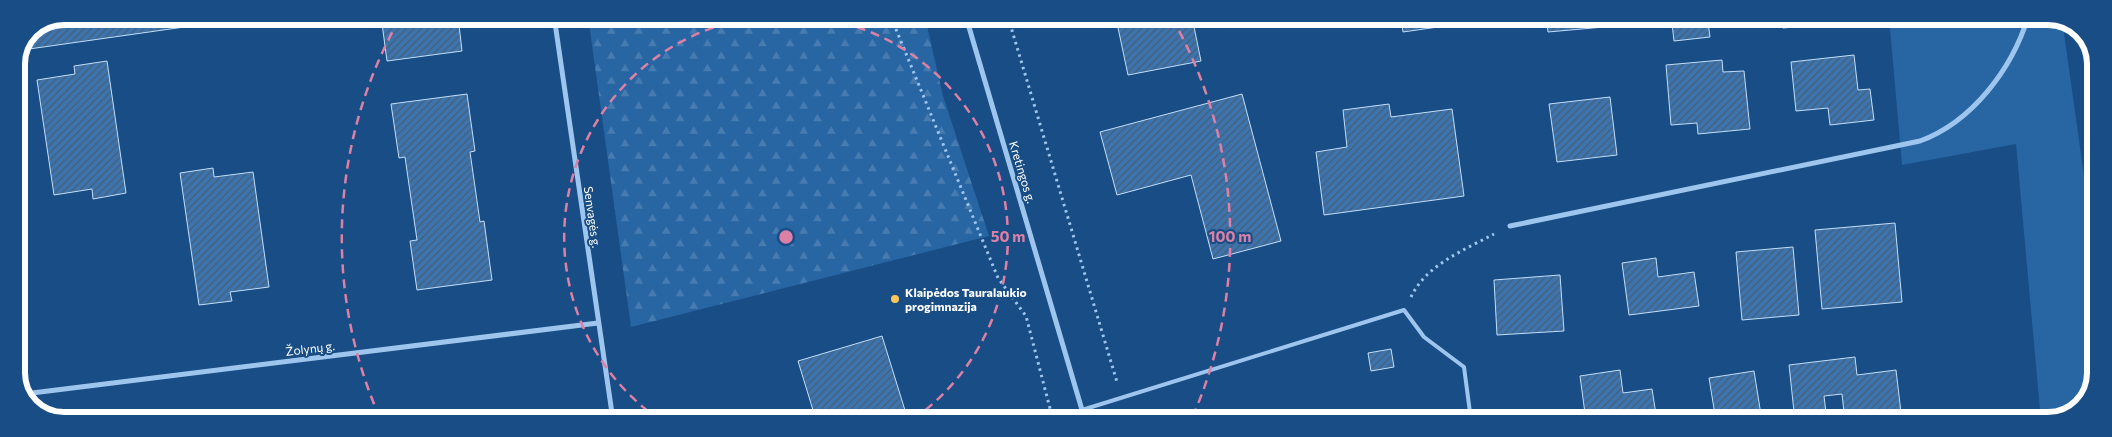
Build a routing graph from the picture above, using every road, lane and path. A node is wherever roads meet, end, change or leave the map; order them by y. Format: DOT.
graph roads {
  1 [pos="555,25"];
  2 [pos="894,25"];
  3 [pos="968,25"];
  4 [pos="1010,25"];
  5 [pos="2026,25"];
  6 [pos="1510,226"];
  7 [pos="1404,310"];
  8 [pos="598,323"];
  9 [pos="30,393"];
  10 [pos="1122,398"];
  11 [pos="1082,410"];
  12 [pos="612,412"];
  13 [pos="1051,412"];
  14 [pos="1470,412"];
  1 -- 8 [label="street, Senvagės g."];
  2 -- 13 [label="path"];
  3 -- 11 [label="street, Kretingos g."];
  4 -- 10 [label="path"];
  5 -- 6 [label="street"];
  6 -- 7 [label="path"];
  7 -- 10 [label="lane"];
  7 -- 14 [label="lane"];
  8 -- 9 [label="street, Žolynų g."];
  8 -- 12 [label="street, Senvagės g."];
  10 -- 11 [label="lane"];
}
